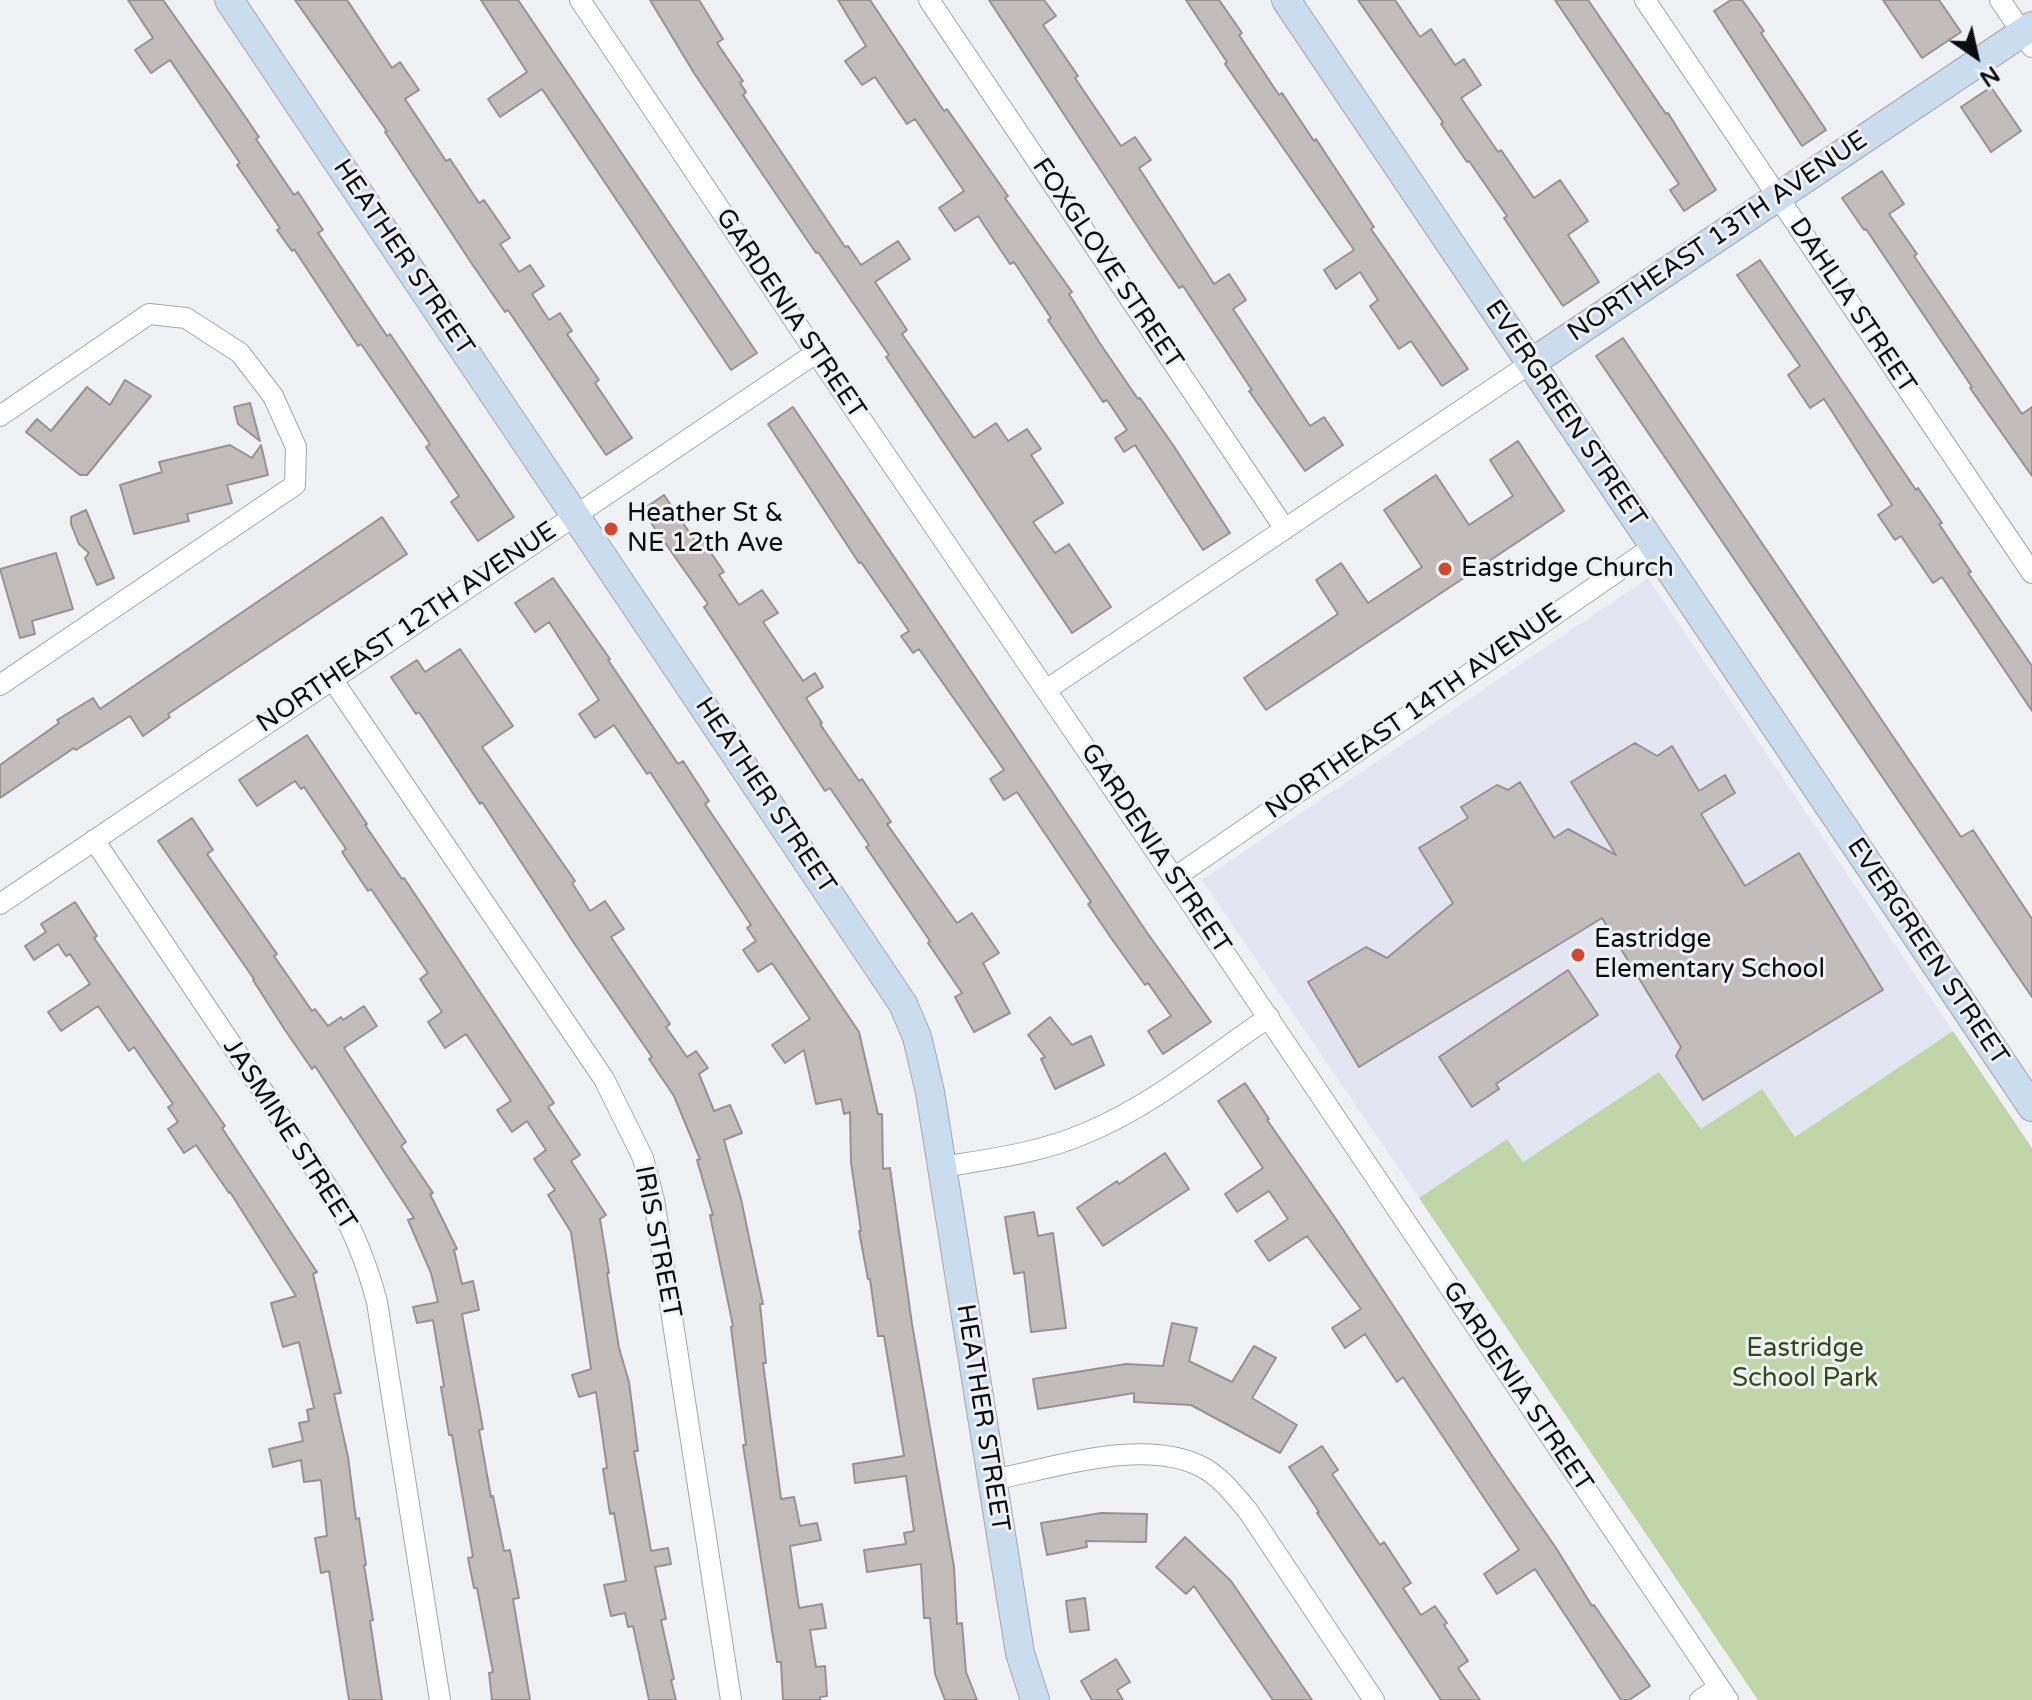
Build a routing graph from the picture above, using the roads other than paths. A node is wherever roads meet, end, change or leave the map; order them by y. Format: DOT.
graph roads {
  1 [pos="229,0"];
  2 [pos="580,0"];
  3 [pos="929,0"];
  4 [pos="1286,0"];
  5 [pos="1645,0"];
  6 [pos="2000,0"];
  7 [pos="2029,35"];
  8 [pos="1779,197"];
  9 [pos="816,353"];
  10 [pos="1531,363"];
  11 [pos="0,416"];
  12 [pos="576,514"];
  13 [pos="1285,529"];
  14 [pos="1654,546"];
  15 [pos="2032,573"];
  16 [pos="332,679"];
  17 [pos="0,685"];
  18 [pos="1046,690"];
  19 [pos="94,840"];
  20 [pos="1174,878"];
  21 [pos="0,904"];
  22 [pos="1269,1017"];
  23 [pos="2032,1107"];
  24 [pos="942,1167"];
  25 [pos="992,1480"];
  26 [pos="1724,1694"];
  27 [pos="440,1700"];
  28 [pos="731,1700"];
  29 [pos="1035,1700"];
  30 [pos="1374,1700"];
  31 [pos="1700,1700"];
  1 -- 12 [label="street, HEATHER STREET"];
  2 -- 9 [label="street, GARDENIA STREET"];
  3 -- 13 [label="street, FOXGLOVE STREET"];
  4 -- 10 [label="street, EVERGREEN STREET"];
  5 -- 8 [label="street, DAHLIA STREET"];
  6 -- 7 [label="street"];
  7 -- 8 [label="street, NORTHEAST 13TH AVENUE"];
  8 -- 10 [label="street, NORTHEAST 13TH AVENUE"];
  8 -- 15 [label="street, DAHLIA STREET"];
  9 -- 12 [label="street, NORTHEAST 12TH AVENUE"];
  9 -- 18 [label="street, GARDENIA STREET"];
  10 -- 13 [label="street, NORTHEAST 13TH AVENUE"];
  10 -- 14 [label="street, EVERGREEN STREET"];
  11 -- 17 [label="street"];
  12 -- 16 [label="street, NORTHEAST 12TH AVENUE"];
  12 -- 24 [label="street, HEATHER STREET"];
  13 -- 18 [label="street, NORTHEAST 13TH AVENUE"];
  14 -- 20 [label="street, NORTHEAST 14TH AVENUE"];
  14 -- 23 [label="street, EVERGREEN STREET"];
  16 -- 19 [label="street, NORTHEAST 12TH AVENUE"];
  16 -- 28 [label="street, IRIS STREET"];
  18 -- 20 [label="street, GARDENIA STREET"];
  19 -- 21 [label="street, NORTHEAST 12TH AVENUE"];
  19 -- 27 [label="street, JASMINE STREET"];
  20 -- 22 [label="street, GARDENIA STREET"];
  22 -- 24 [label="street"];
  22 -- 26 [label="street, GARDENIA STREET"];
  24 -- 25 [label="street, HEATHER STREET"];
  25 -- 29 [label="street, HEATHER STREET"];
  25 -- 30 [label="street"];
  26 -- 31 [label="street"];
}
